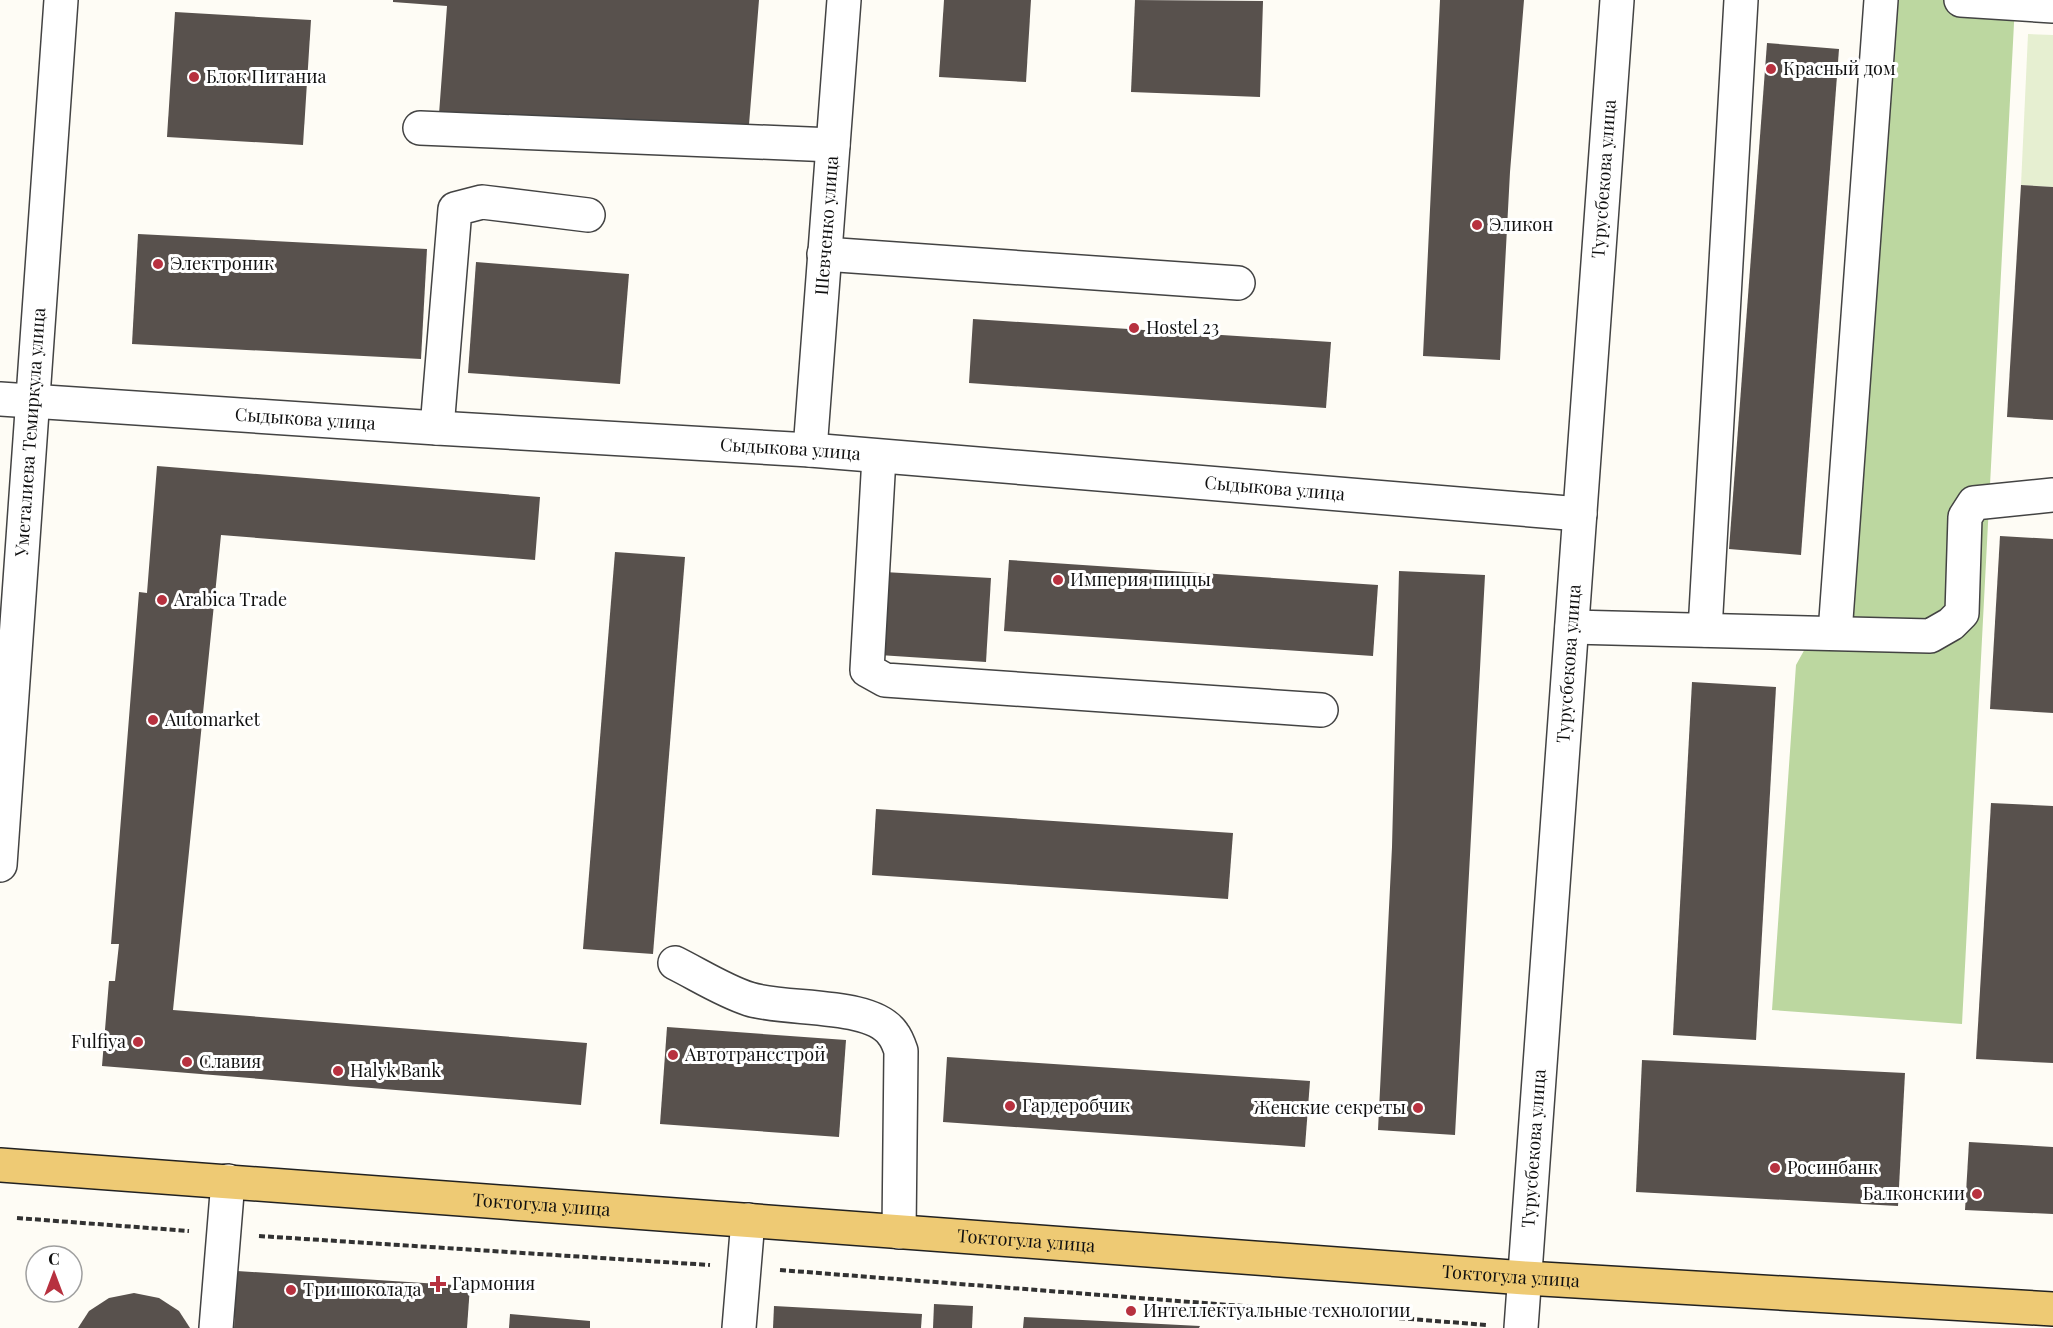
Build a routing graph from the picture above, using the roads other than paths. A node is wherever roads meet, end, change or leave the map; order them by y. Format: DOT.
graph roads {
  1 [pos="61,0"];
  2 [pos="844,0"];
  3 [pos="1617,0"];
  4 [pos="1741,0"];
  5 [pos="1881,0"];
  6 [pos="1961,0"];
  7 [pos="2053,6"];
  8 [pos="420,128"];
  9 [pos="833,146"];
  10 [pos="588,215"];
  11 [pos="825,254"];
  12 [pos="1238,283"];
  13 [pos="0,399"];
  14 [pos="34,400"];
  15 [pos="437,428"];
  16 [pos="810,450"];
  17 [pos="879,457"];
  18 [pos="2053,495"];
  19 [pos="1580,514"];
  20 [pos="1572,627"];
  21 [pos="1705,630"];
  22 [pos="1835,633"];
  23 [pos="1320,710"];
  24 [pos="0,865"];
  25 [pos="675,963"];
  26 [pos="0,1165"];
  27 [pos="228,1181"];
  28 [pos="748,1220"];
  29 [pos="898,1232"];
  30 [pos="1525,1278"];
  31 [pos="2053,1309"];
  32 [pos="216,1328"];
  33 [pos="739,1328"];
  34 [pos="1521,1328"];
  1 -- 14 [label="street, Уметалиева Темиркула улица"];
  2 -- 9 [label="street, Шевченко улица"];
  3 -- 19 [label="street, Турусбекова улица"];
  4 -- 21 [label="street"];
  5 -- 22 [label="street"];
  6 -- 7 [label="street"];
  8 -- 9 [label="street"];
  9 -- 11 [label="street, Шевченко улица"];
  10 -- 15 [label="street"];
  11 -- 12 [label="street"];
  11 -- 16 [label="street, Шевченко улица"];
  13 -- 14 [label="street, Сыдыкова улица"];
  14 -- 15 [label="street, Сыдыкова улица"];
  14 -- 24 [label="street, Уметалиева Темиркула улица"];
  15 -- 16 [label="street, Сыдыкова улица"];
  16 -- 17 [label="street, Сыдыкова улица"];
  17 -- 19 [label="street, Сыдыкова улица"];
  17 -- 23 [label="street"];
  18 -- 22 [label="street"];
  19 -- 20 [label="street, Турусбекова улица"];
  20 -- 21 [label="street"];
  20 -- 30 [label="street, Турусбекова улица"];
  21 -- 22 [label="street"];
  25 -- 29 [label="street"];
  26 -- 27 [label="main road, Токтогула улица"];
  27 -- 28 [label="main road, Токтогула улица"];
  27 -- 32 [label="street"];
  28 -- 29 [label="main road, Токтогула улица"];
  28 -- 33 [label="street"];
  29 -- 30 [label="main road, Токтогула улица"];
  30 -- 31 [label="main road, Токтогула улица"];
  30 -- 34 [label="street, Турусбекова улица"];
}
